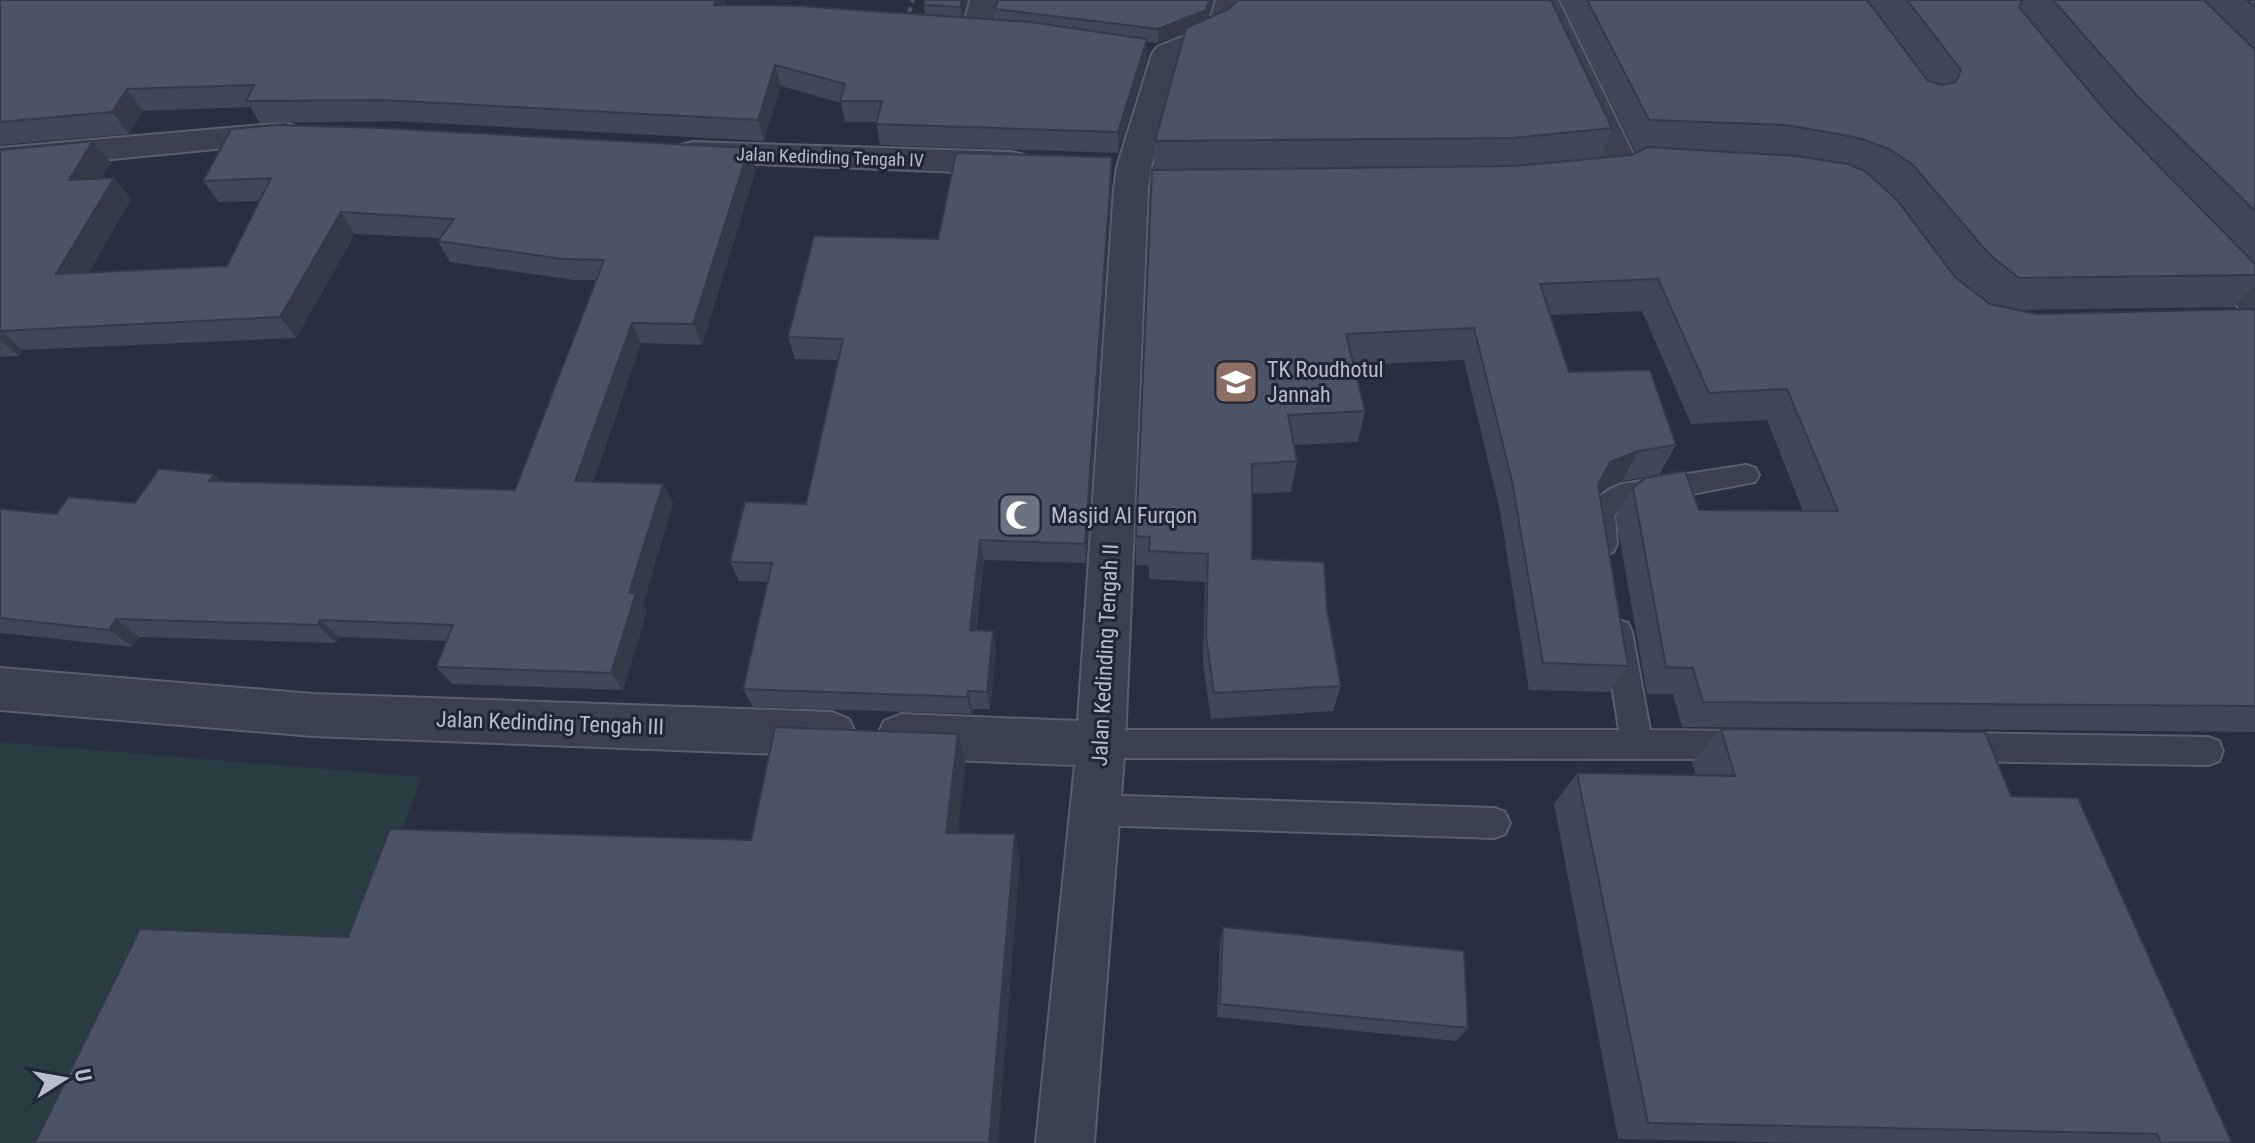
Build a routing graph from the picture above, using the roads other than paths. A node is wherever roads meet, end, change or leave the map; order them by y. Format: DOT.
graph roads {
  1 [pos="1231,0"];
  2 [pos="1543,0"];
  3 [pos="320,134"];
  4 [pos="659,151"];
  5 [pos="0,159"];
  6 [pos="1039,164"];
  7 [pos="1549,181"];
  8 [pos="2182,226"];
  9 [pos="2255,302"];
  10 [pos="1746,475"];
  11 [pos="1609,576"];
  12 [pos="1614,607"];
  13 [pos="0,689"];
  14 [pos="1101,744"];
  15 [pos="1637,744"];
  16 [pos="1780,745"];
  17 [pos="1923,746"];
  18 [pos="2208,751"];
  19 [pos="1095,810"];
  20 [pos="1494,823"];
  21 [pos="1065,1143"];
  1 -- 14 [label="street, Jalan Kedinding Tengah II"];
  2 -- 7 [label="street"];
  3 -- 5 [label="street"];
  4 -- 6 [label="street, Jalan Kedinding Tengah IV"];
  8 -- 9 [label="street"];
  10 -- 11 [label="lane"];
  12 -- 15 [label="lane"];
  13 -- 14 [label="street, Jalan Kedinding Tengah III"];
  14 -- 15 [label="lane"];
  14 -- 19 [label="street, Jalan Kedinding Tengah II"];
  15 -- 16 [label="lane"];
  17 -- 18 [label="lane"];
  19 -- 20 [label="lane"];
  19 -- 21 [label="street, Jalan Kedinding Tengah II"];
}
